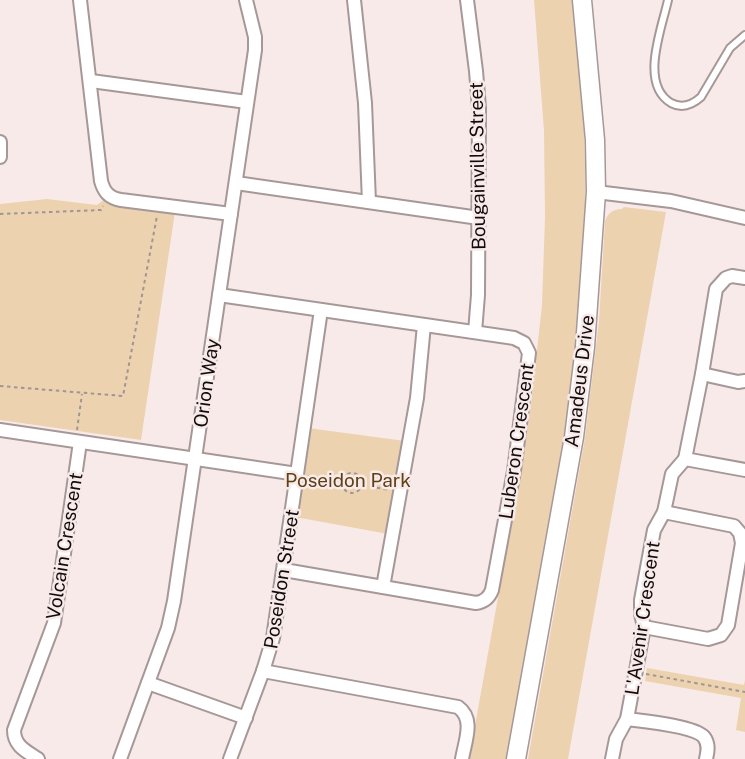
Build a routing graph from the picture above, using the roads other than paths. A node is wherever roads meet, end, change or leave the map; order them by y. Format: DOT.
graph roads {
  1 [pos="80,0"];
  2 [pos="246,0"];
  3 [pos="354,0"];
  4 [pos="467,0"];
  5 [pos="582,0"];
  6 [pos="668,0"];
  7 [pos="745,35"];
  8 [pos="90,81"];
  9 [pos="247,102"];
  10 [pos="0,142"];
  11 [pos="0,157"];
  12 [pos="236,183"];
  13 [pos="596,192"];
  14 [pos="369,202"];
  15 [pos="231,215"];
  16 [pos="479,218"];
  17 [pos="745,218"];
  18 [pos="745,278"];
  19 [pos="219,295"];
  20 [pos="321,310"];
  21 [pos="424,325"];
  22 [pos="475,332"];
  23 [pos="702,374"];
  24 [pos="745,382"];
  25 [pos="0,430"];
  26 [pos="78,442"];
  27 [pos="195,459"];
  28 [pos="685,459"];
  29 [pos="745,470"];
  30 [pos="297,474"];
  31 [pos="664,512"];
  32 [pos="284,570"];
  33 [pos="383,587"];
  34 [pos="644,626"];
  35 [pos="263,671"];
  36 [pos="148,683"];
  37 [pos="246,718"];
  38 [pos="627,719"];
  39 [pos="38,759"];
  40 [pos="120,759"];
  41 [pos="230,759"];
  42 [pos="462,759"];
  43 [pos="516,759"];
  44 [pos="612,759"];
  45 [pos="706,759"];
  1 -- 8 [label="street"];
  2 -- 9 [label="street, Orion Way"];
  3 -- 14 [label="street"];
  4 -- 16 [label="street, Bougainville Street"];
  5 -- 13 [label="street, Amadeus Drive"];
  6 -- 7 [label="lane"];
  8 -- 9 [label="street"];
  8 -- 15 [label="street"];
  9 -- 12 [label="street, Orion Way"];
  10 -- 11 [label="street"];
  12 -- 14 [label="street"];
  12 -- 15 [label="street, Orion Way"];
  13 -- 17 [label="street"];
  13 -- 43 [label="street, Amadeus Drive"];
  14 -- 16 [label="street"];
  15 -- 19 [label="street, Orion Way"];
  16 -- 22 [label="street, Bougainville Street"];
  18 -- 23 [label="street, L'Avenir Crescent"];
  19 -- 20 [label="street, Luberon Crescent"];
  19 -- 27 [label="street, Orion Way"];
  20 -- 21 [label="street, Luberon Crescent"];
  20 -- 30 [label="street, Poseidon Street"];
  21 -- 22 [label="street, Luberon Crescent"];
  21 -- 33 [label="street"];
  22 -- 33 [label="street, Luberon Crescent"];
  23 -- 24 [label="street"];
  23 -- 28 [label="street, L'Avenir Crescent"];
  25 -- 26 [label="street"];
  26 -- 27 [label="street"];
  26 -- 39 [label="street, Volcain Crescent"];
  27 -- 30 [label="street"];
  27 -- 36 [label="street, Orion Way"];
  28 -- 29 [label="street"];
  28 -- 31 [label="street, L'Avenir Crescent"];
  30 -- 32 [label="street, Poseidon Street"];
  31 -- 34 [label="street, L'Avenir Crescent"];
  31 -- 34 [label="street"];
  32 -- 33 [label="street, Luberon Crescent"];
  32 -- 35 [label="street, Poseidon Street"];
  34 -- 38 [label="street, L'Avenir Crescent"];
  35 -- 37 [label="street, Poseidon Street"];
  35 -- 42 [label="street"];
  36 -- 37 [label="street"];
  36 -- 40 [label="street, Orion Way"];
  37 -- 41 [label="street, Poseidon Street"];
  38 -- 44 [label="street, L'Avenir Crescent"];
  38 -- 45 [label="street"];
}
